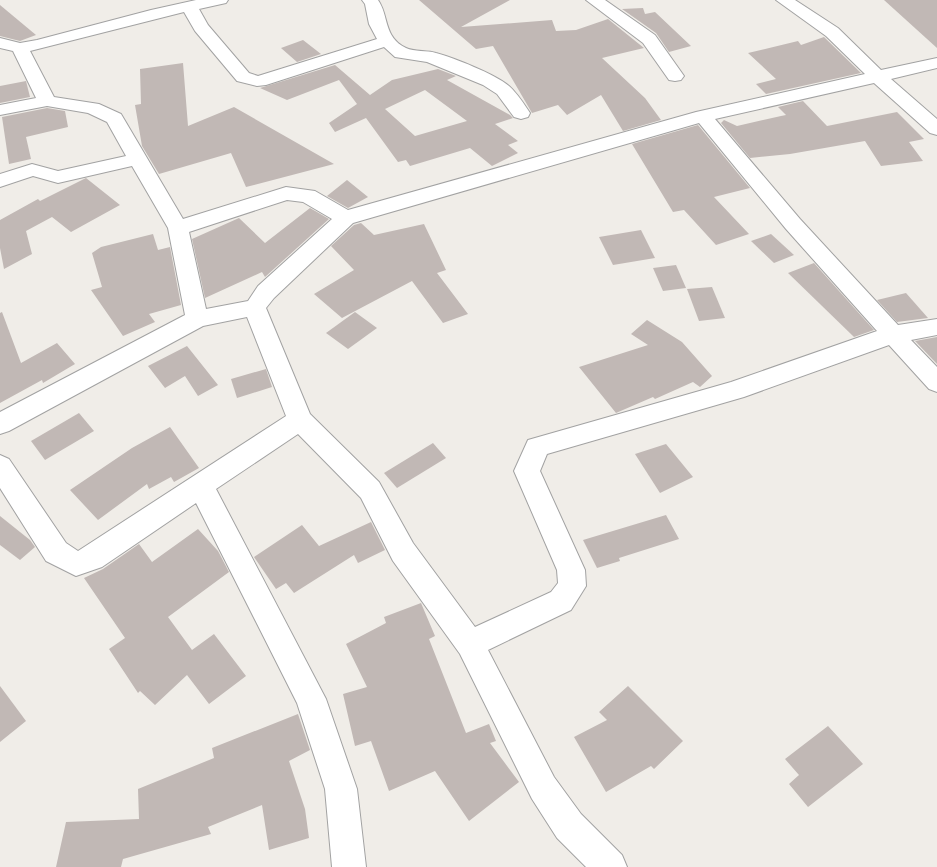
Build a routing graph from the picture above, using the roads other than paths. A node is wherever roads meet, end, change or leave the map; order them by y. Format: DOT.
graph roads {
  1 [pos="220,0"];
  2 [pos="370,0"];
  3 [pos="594,0"];
  4 [pos="784,0"];
  5 [pos="189,6"];
  6 [pos="387,41"];
  7 [pos="0,43"];
  8 [pos="20,48"];
  9 [pos="937,63"];
  10 [pos="675,76"];
  11 [pos="877,76"];
  12 [pos="47,101"];
  13 [pos="0,110"];
  14 [pos="521,113"];
  15 [pos="703,116"];
  16 [pos="937,129"];
  17 [pos="138,159"];
  18 [pos="0,181"];
  19 [pos="346,218"];
  20 [pos="178,228"];
  21 [pos="255,308"];
  22 [pos="197,319"];
  23 [pos="937,327"];
  24 [pos="894,334"];
  25 [pos="937,383"];
  26 [pos="300,420"];
  27 [pos="0,424"];
  28 [pos="0,466"];
  29 [pos="201,486"];
  30 [pos="470,644"];
  31 [pos="349,867"];
  32 [pos="610,867"];
  1 -- 5 [label="street"];
  2 -- 6 [label="street"];
  3 -- 10 [label="street"];
  4 -- 11 [label="street"];
  5 -- 6 [label="street"];
  5 -- 8 [label="street"];
  6 -- 14 [label="street"];
  7 -- 8 [label="street"];
  8 -- 12 [label="street"];
  9 -- 11 [label="street"];
  11 -- 15 [label="street"];
  11 -- 16 [label="street"];
  12 -- 13 [label="street"];
  12 -- 17 [label="street"];
  15 -- 19 [label="street"];
  15 -- 24 [label="street"];
  17 -- 18 [label="street"];
  17 -- 20 [label="street"];
  19 -- 20 [label="street"];
  19 -- 21 [label="street"];
  20 -- 22 [label="street"];
  21 -- 22 [label="street"];
  21 -- 26 [label="street"];
  22 -- 27 [label="street"];
  23 -- 24 [label="street"];
  24 -- 25 [label="street"];
  24 -- 30 [label="street"];
  26 -- 29 [label="street"];
  26 -- 30 [label="street"];
  28 -- 29 [label="street"];
  29 -- 31 [label="street"];
  30 -- 32 [label="street"];
}
